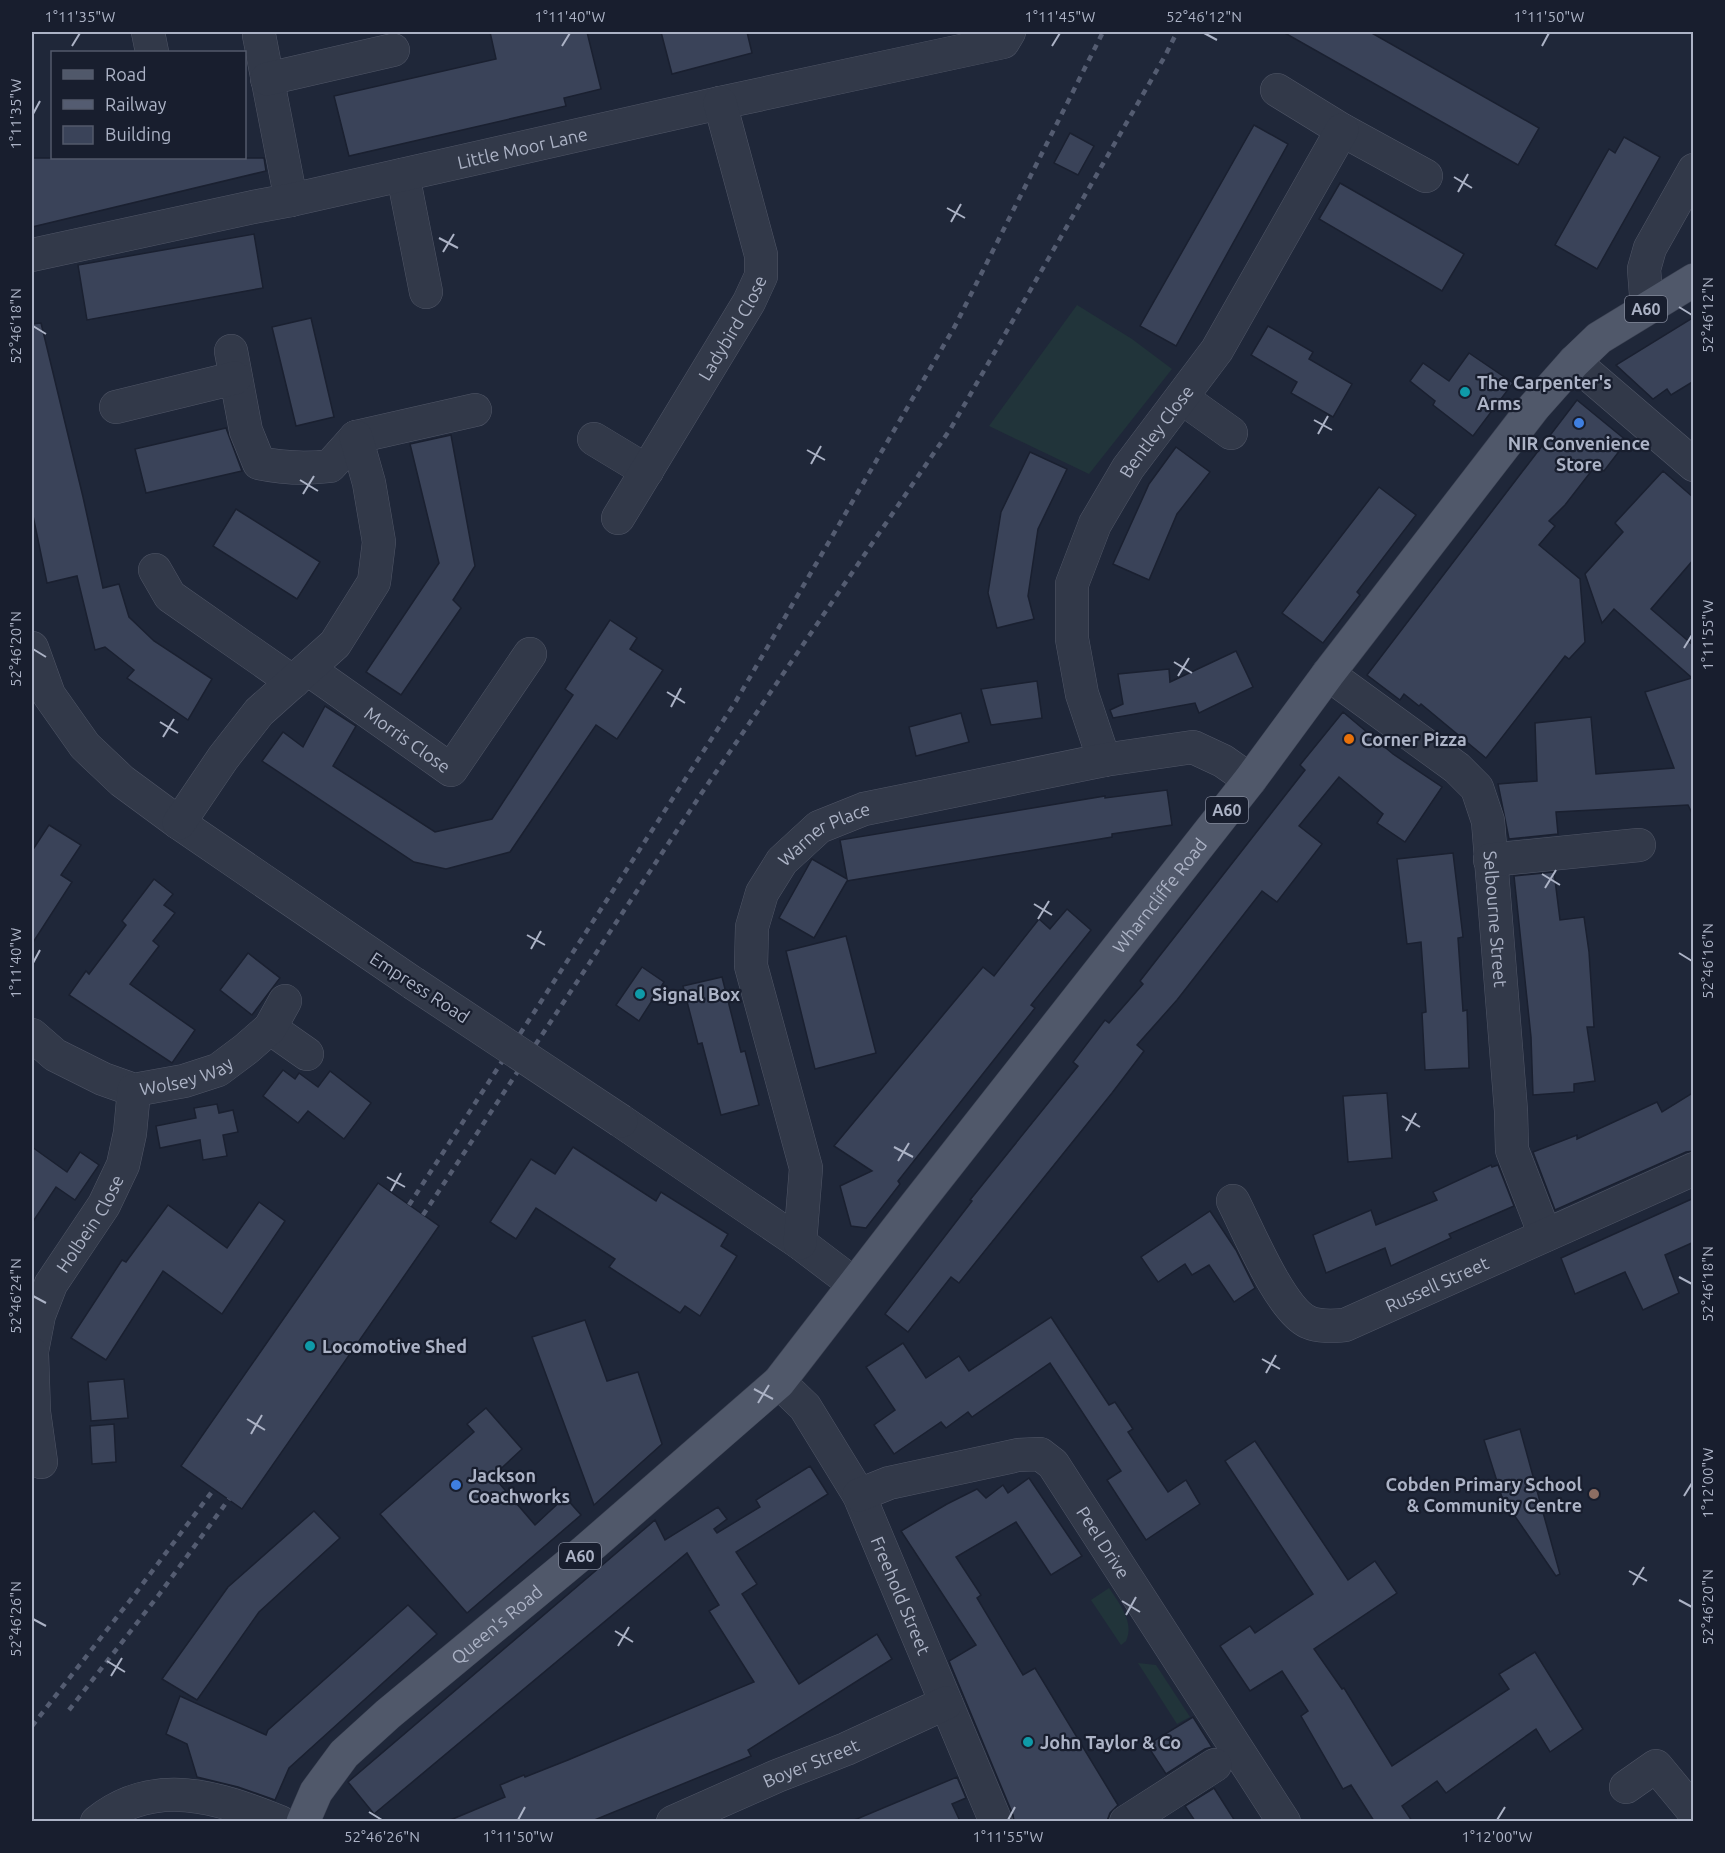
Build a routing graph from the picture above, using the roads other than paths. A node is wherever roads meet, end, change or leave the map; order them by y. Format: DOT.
graph roads {
  1 [pos="148,32"];
  2 [pos="1009,32"];
  3 [pos="393,50"];
  4 [pos="152,51"];
  5 [pos="259,63"];
  6 [pos="1277,90"];
  7 [pos="720,103"];
  8 [pos="1342,130"];
  9 [pos="1694,170"];
  10 [pos="403,176"];
  11 [pos="1426,176"];
  12 [pos="291,200"];
  13 [pos="32,255"];
  14 [pos="1694,280"];
  15 [pos="426,292"];
  16 [pos="1647,308"];
  17 [pos="1574,362"];
  18 [pos="1182,398"];
  19 [pos="116,407"];
  20 [pos="475,410"];
  21 [pos="1231,434"];
  22 [pos="356,437"];
  23 [pos="594,439"];
  24 [pos="1694,465"];
  25 [pos="647,471"];
  26 [pos="618,518"];
  27 [pos="155,570"];
  28 [pos="32,648"];
  29 [pos="530,654"];
  30 [pos="1328,674"];
  31 [pos="301,675"];
  32 [pos="1104,760"];
  33 [pos="1250,780"];
  34 [pos="179,823"];
  35 [pos="1639,845"];
  36 [pos="1490,860"];
  37 [pos="32,1035"];
  38 [pos="307,1054"];
  39 [pos="134,1090"];
  40 [pos="1694,1169"];
  41 [pos="1233,1201"];
  42 [pos="1545,1235"];
  43 [pos="800,1244"];
  44 [pos="854,1284"];
  45 [pos="32,1353"];
  46 [pos="779,1382"];
  47 [pos="33,1412"];
  48 [pos="40,1462"];
  49 [pos="859,1495"];
  50 [pos="946,1703"];
  51 [pos="1215,1765"];
  52 [pos="1626,1787"];
  53 [pos="1694,1812"];
  54 [pos="97,1821"];
  55 [pos="280,1821"];
  56 [pos="303,1821"];
  57 [pos="674,1821"];
  58 [pos="996,1821"];
  59 [pos="1126,1821"];
  60 [pos="1284,1821"];
  1 -- 4 [label="street"];
  2 -- 7 [label="street, Little Moor Lane"];
  3 -- 5 [label="street"];
  5 -- 12 [label="street"];
  6 -- 8 [label="street"];
  7 -- 10 [label="street, Little Moor Lane"];
  7 -- 25 [label="street, Ladybird Close"];
  8 -- 11 [label="street"];
  8 -- 18 [label="street, Bentley Close"];
  9 -- 16 [label="street"];
  10 -- 12 [label="street, Little Moor Lane"];
  10 -- 15 [label="street"];
  12 -- 13 [label="street, Little Moor Lane"];
  14 -- 16 [label="main road, A60"];
  16 -- 17 [label="main road, Wharncliffe Road / A60"];
  17 -- 24 [label="street"];
  17 -- 30 [label="main road, Wharncliffe Road / A60"];
  18 -- 21 [label="street"];
  18 -- 32 [label="street, Bentley Close"];
  19 -- 22 [label="street"];
  20 -- 22 [label="street"];
  22 -- 31 [label="street"];
  23 -- 25 [label="street"];
  25 -- 26 [label="street, Ladybird Close"];
  27 -- 31 [label="street, Morris Close"];
  28 -- 34 [label="street, Empress Road"];
  29 -- 31 [label="street, Morris Close"];
  30 -- 33 [label="main road, Wharncliffe Road / A60"];
  30 -- 36 [label="street, Selbourne Street"];
  31 -- 34 [label="street"];
  32 -- 33 [label="street, Warner Place"];
  32 -- 43 [label="street, Warner Place"];
  33 -- 44 [label="main road, Wharncliffe Road / A60"];
  34 -- 43 [label="street, Empress Road, bridge"];
  35 -- 36 [label="street"];
  36 -- 42 [label="street, Selbourne Street"];
  37 -- 39 [label="street, Wolsey Way"];
  38 -- 39 [label="street, Wolsey Way"];
  39 -- 45 [label="street, Holbein Close"];
  40 -- 42 [label="street, Russell Street"];
  41 -- 42 [label="street, Russell Street"];
  43 -- 44 [label="street, Empress Road"];
  44 -- 46 [label="main road, Queen's Road / A60"];
  45 -- 47 [label="street, Holbein Close"];
  46 -- 49 [label="street, Freehold Street"];
  46 -- 56 [label="main road, Queen's Road / A60"];
  47 -- 48 [label="street, Holbein Close"];
  49 -- 50 [label="street, Freehold Street"];
  49 -- 60 [label="street, Peel Drive"];
  50 -- 57 [label="street, Boyer Street"];
  50 -- 58 [label="street, Freehold Street"];
  51 -- 59 [label="street"];
  52 -- 53 [label="street"];
  54 -- 55 [label="street"];
}
